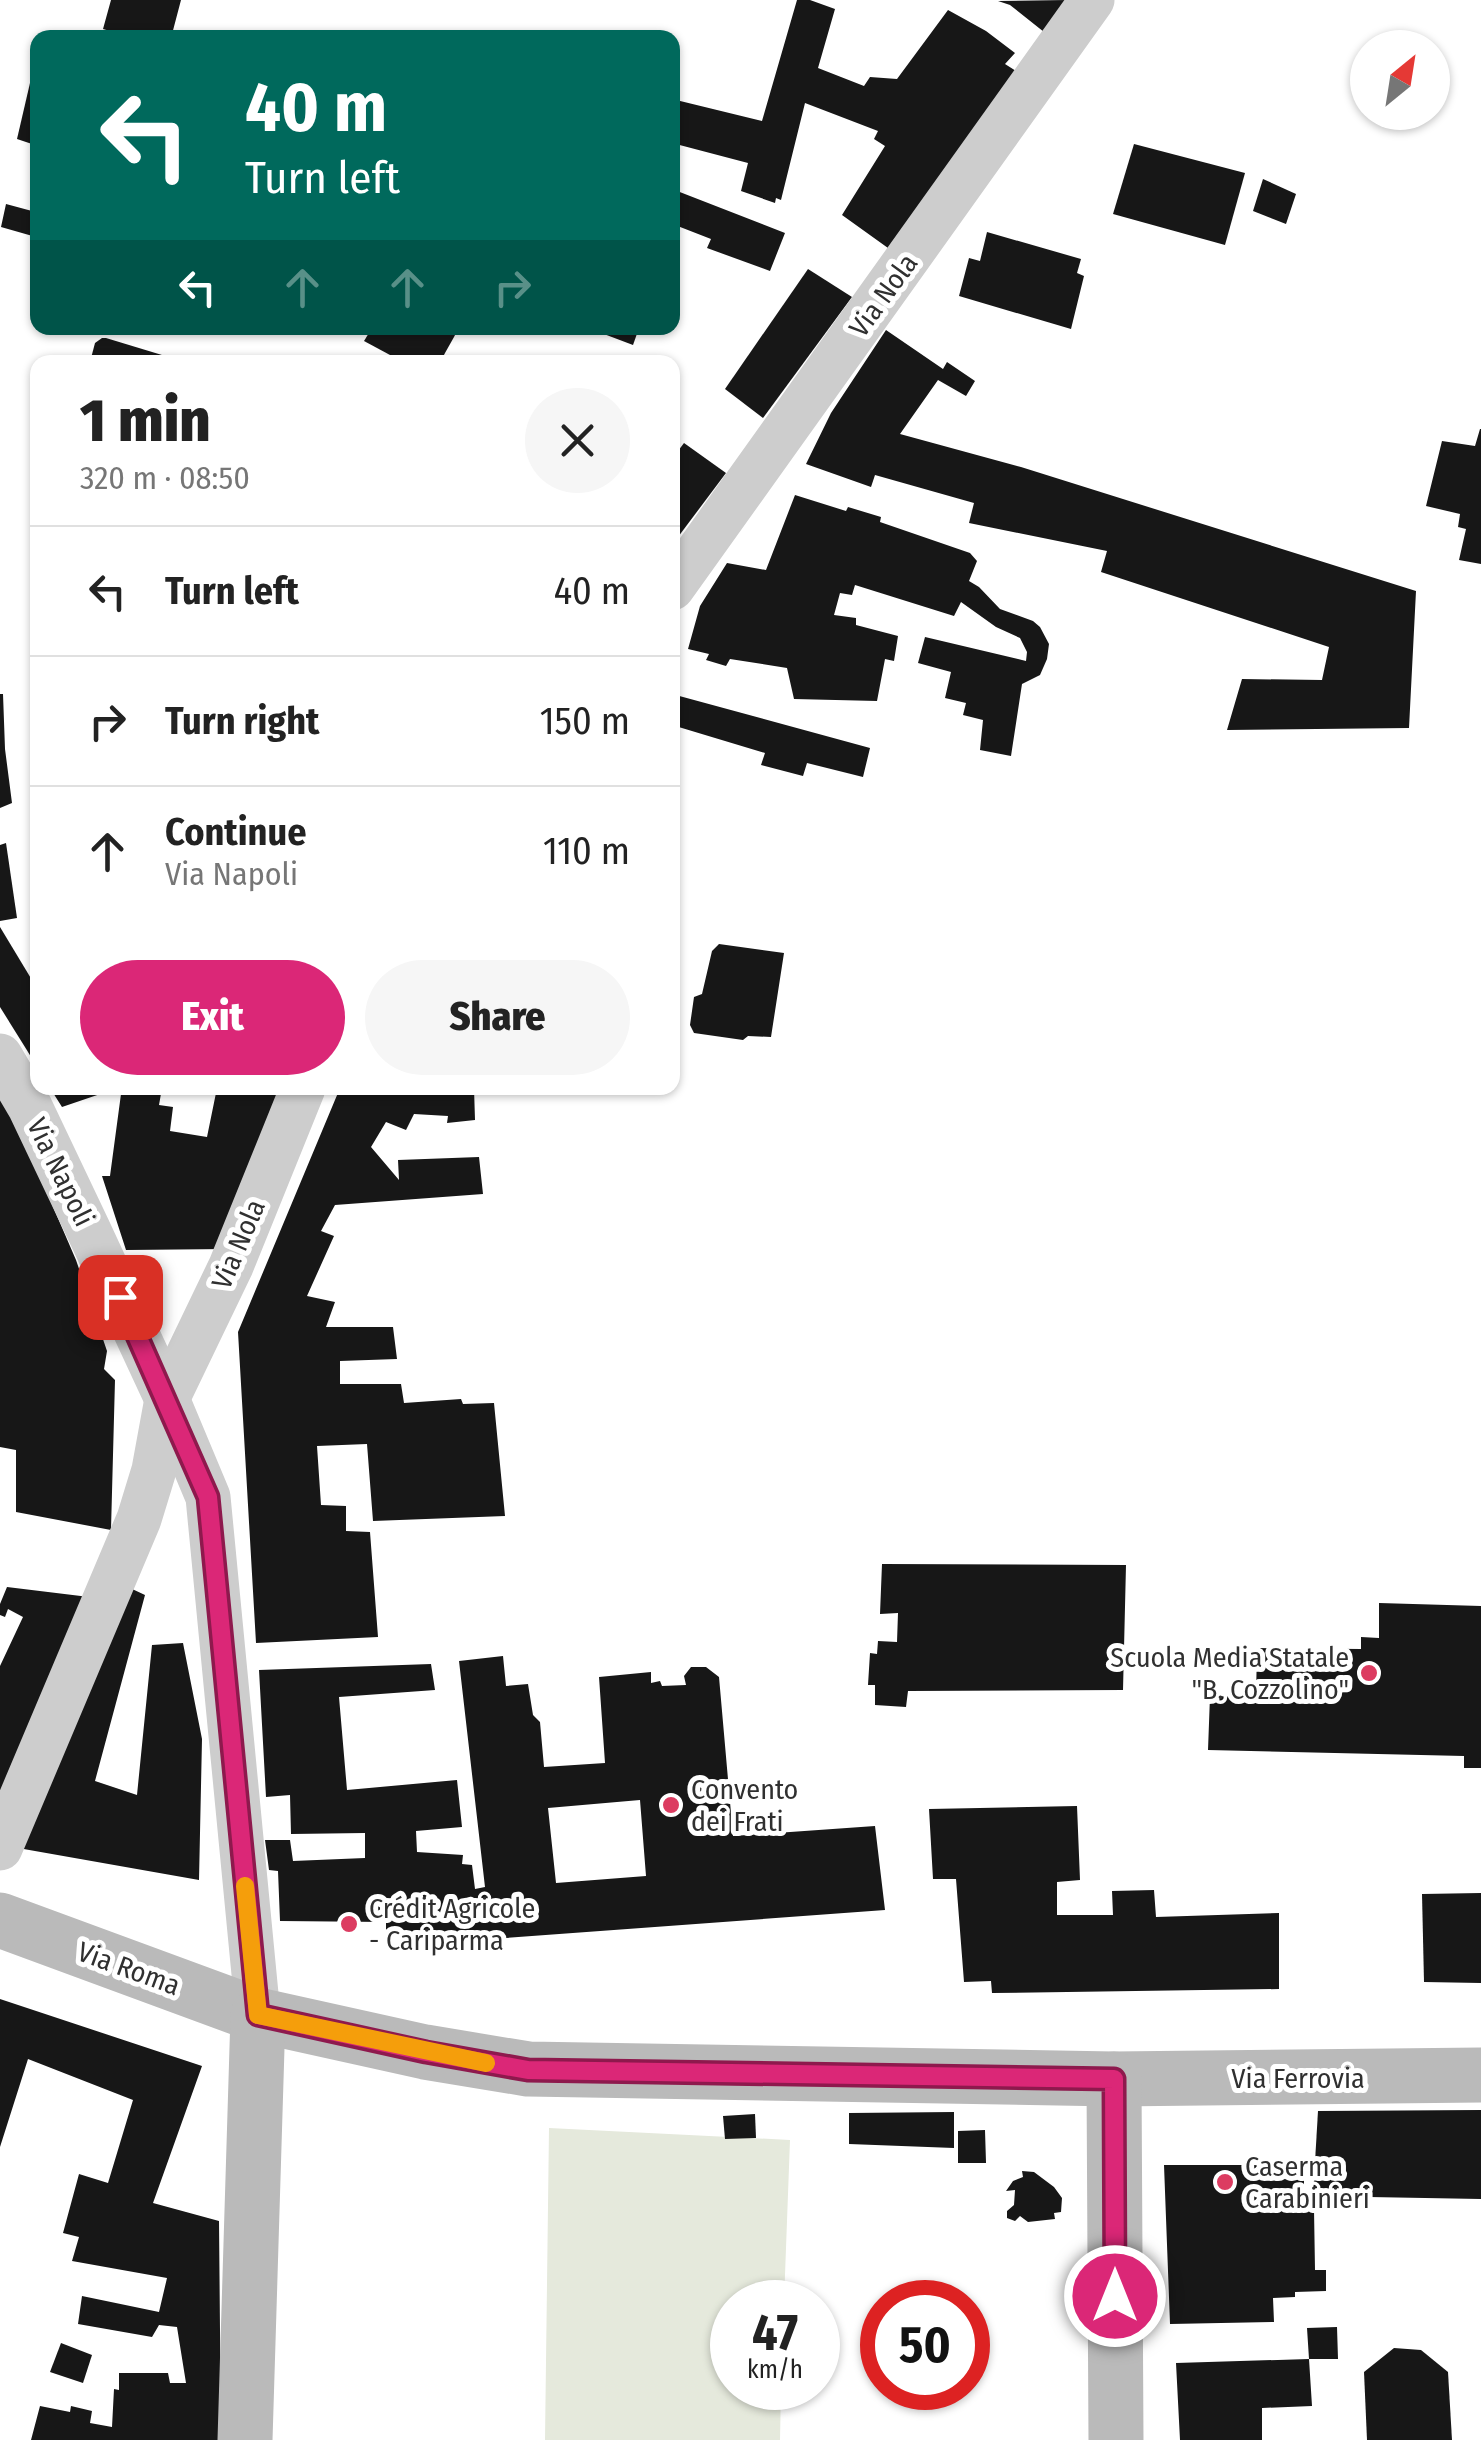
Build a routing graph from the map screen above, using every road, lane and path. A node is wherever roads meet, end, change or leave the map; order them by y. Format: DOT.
graph roads {
  1 [pos="1092,0"];
  2 [pos="680,577"];
  3 [pos="0,1056"];
  4 [pos="300,1095"];
  5 [pos="167,1399"];
  6 [pos="0,1848"];
  7 [pos="0,1920"];
  8 [pos="258,2015"];
  9 [pos="1481,2076"];
  10 [pos="1114,2079"];
  11 [pos="245,2440"];
  12 [pos="1116,2440"];
  1 -- 2 [label="street, Via Nola"];
  3 -- 5 [label="street, Via Napoli"];
  4 -- 5 [label="street, Via Nola"];
  5 -- 6 [label="street, Via Nola"];
  5 -- 8 [label="street, Via Napoli"];
  7 -- 8 [label="main road, Via Roma"];
  8 -- 10 [label="main road, Via Roma"];
  8 -- 11 [label="main road"];
  9 -- 10 [label="main road, Via Ferrovia"];
  10 -- 12 [label="main road"];
}
